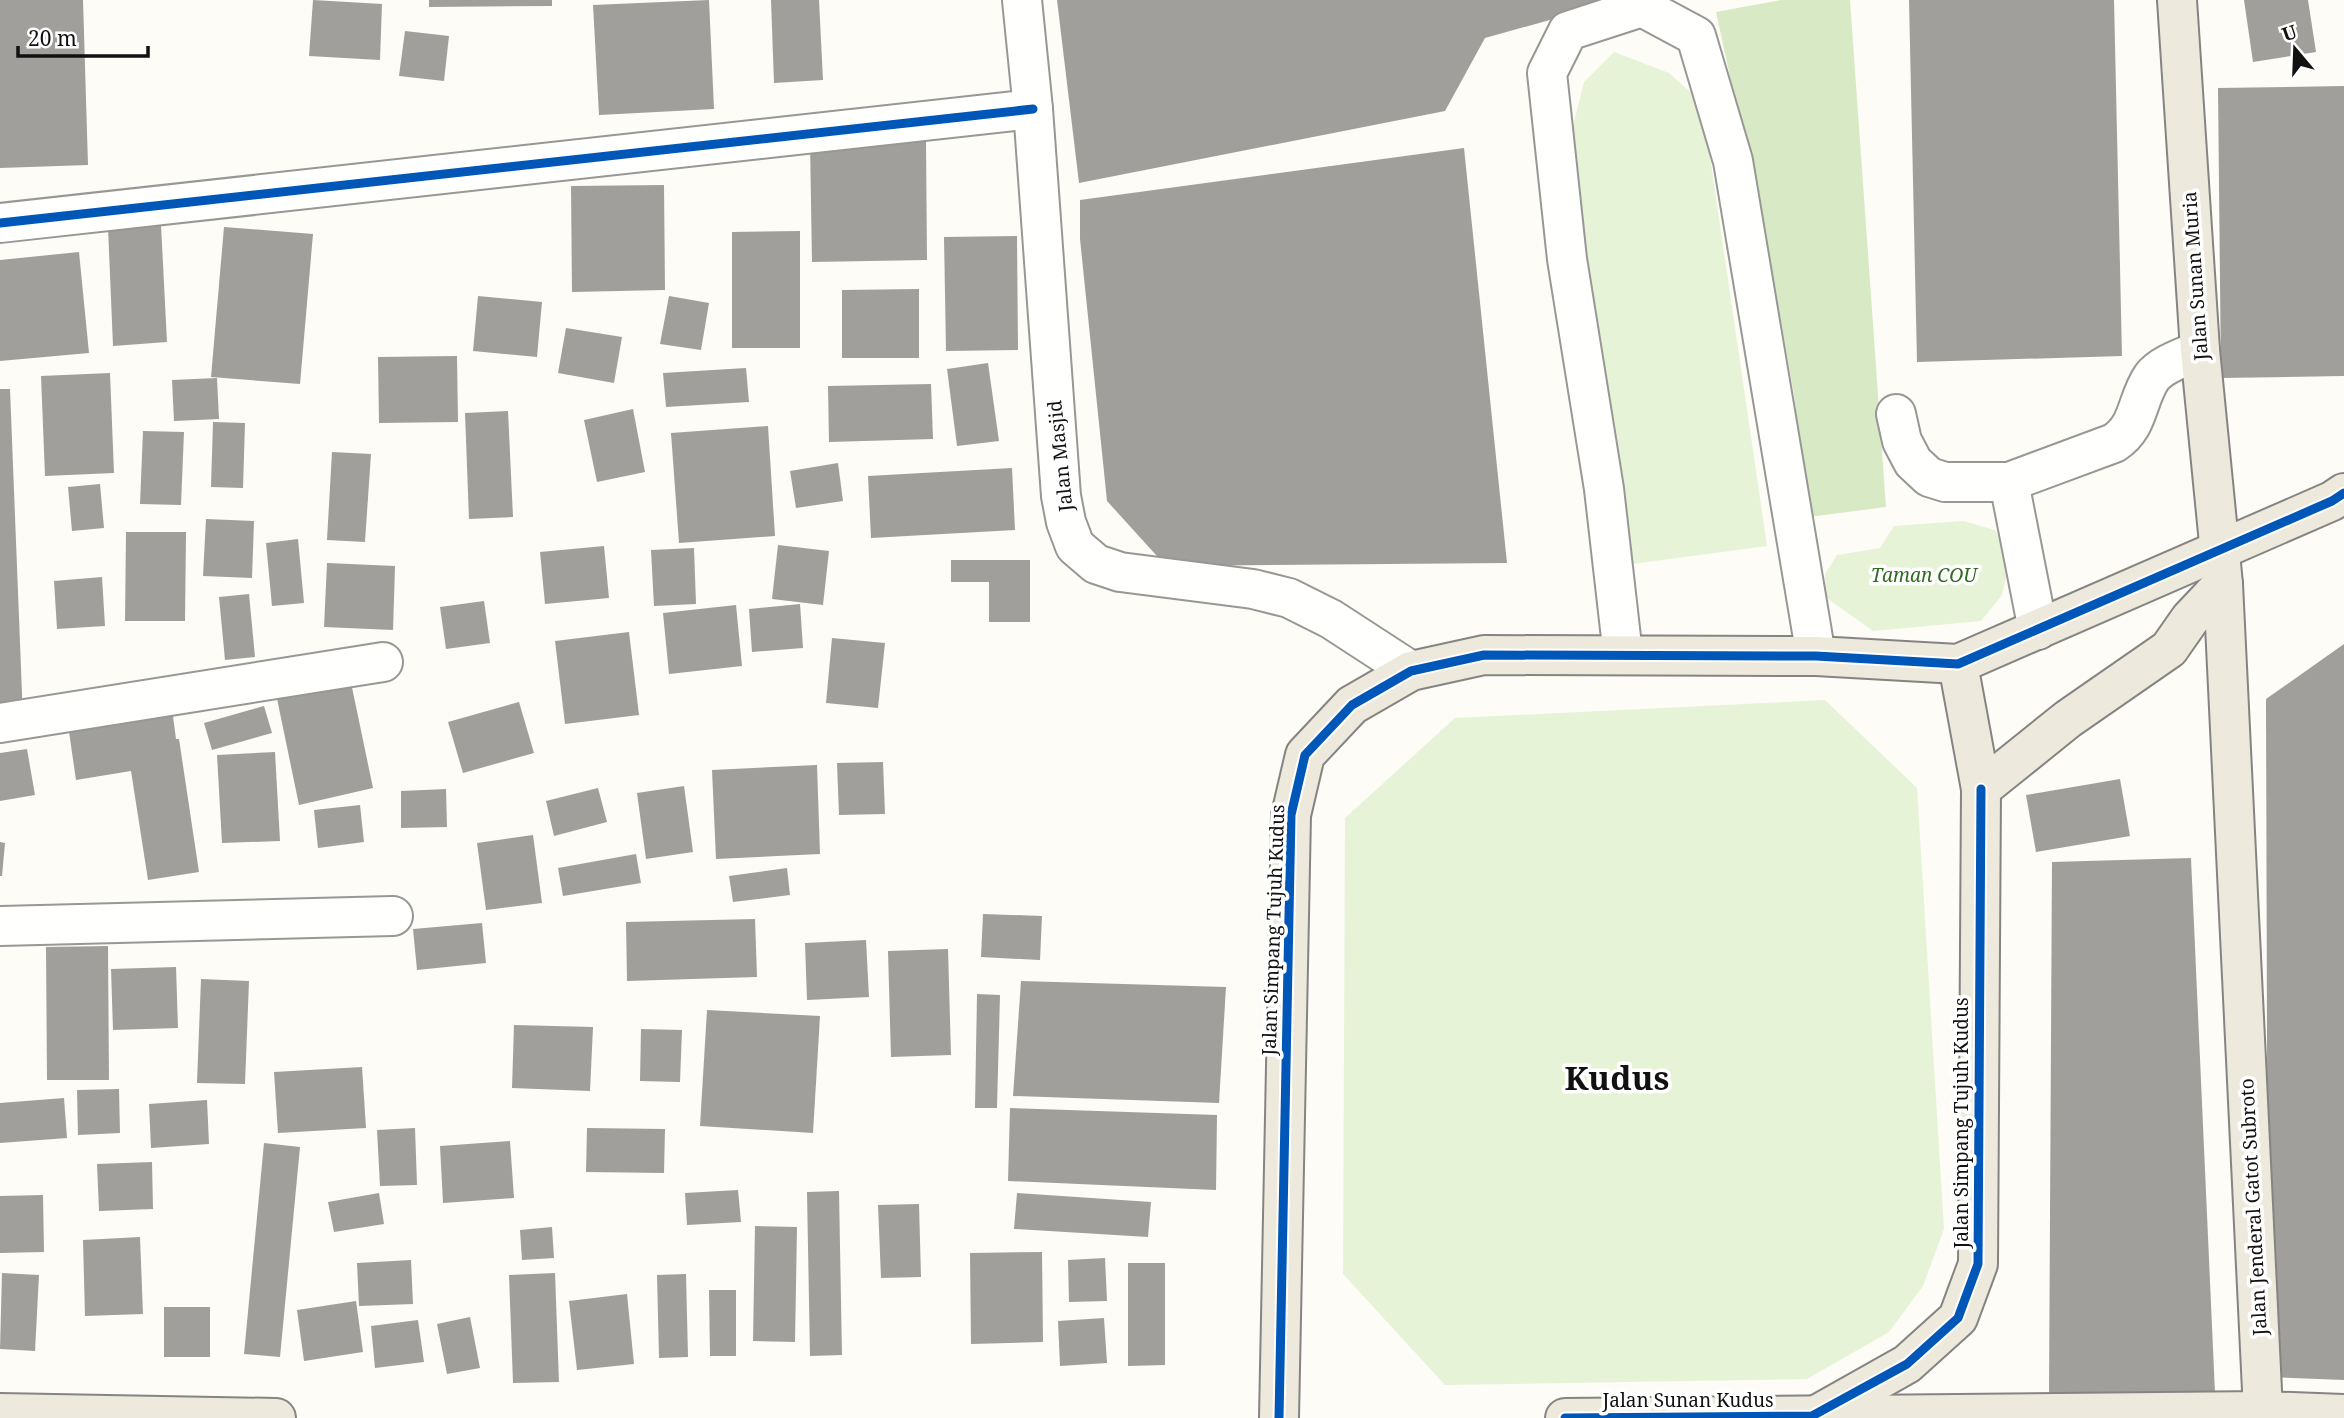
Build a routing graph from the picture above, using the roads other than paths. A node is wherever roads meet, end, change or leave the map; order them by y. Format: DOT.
graph roads {
  1 [pos="1022,0"];
  2 [pos="2177,0"];
  3 [pos="1033,109"];
  4 [pos="0,223"];
  5 [pos="2200,350"];
  6 [pos="1896,414"];
  7 [pos="2009,482"];
  8 [pos="2344,493"];
  9 [pos="2221,568"];
  10 [pos="2038,629"];
  11 [pos="1623,655"];
  12 [pos="1805,657"];
  13 [pos="383,662"];
  14 [pos="1958,664"];
  15 [pos="1411,671"];
  16 [pos="0,723"];
  17 [pos="1981,789"];
  18 [pos="393,916"];
  19 [pos="0,926"];
  20 [pos="2263,1411"];
  21 [pos="0,1413"];
  22 [pos="2344,1414"];
  23 [pos="1811,1417"];
  24 [pos="276,1418"];
  25 [pos="1279,1418"];
  26 [pos="1565,1418"];
  1 -- 3 [label="street, Jalan Masjid"];
  2 -- 5 [label="main road, Jalan Sunan Muria"];
  3 -- 4 [label="street"];
  3 -- 15 [label="street, Jalan Masjid"];
  5 -- 7 [label="street"];
  5 -- 9 [label="main road, Jalan Sunan Muria"];
  6 -- 7 [label="street"];
  7 -- 10 [label="street"];
  8 -- 9 [label="main road"];
  9 -- 10 [label="main road"];
  9 -- 17 [label="main road"];
  9 -- 20 [label="main road, Jalan Jenderal Gatot Subroto"];
  10 -- 14 [label="main road"];
  11 -- 12 [label="main road, Jalan Simpang Tujuh Kudus"];
  11 -- 12 [label="street"];
  11 -- 15 [label="main road, Jalan Simpang Tujuh Kudus"];
  12 -- 14 [label="main road, Jalan Simpang Tujuh Kudus"];
  13 -- 16 [label="street"];
  14 -- 17 [label="main road, Jalan Simpang Tujuh Kudus"];
  15 -- 25 [label="main road, Jalan Simpang Tujuh Kudus"];
  17 -- 23 [label="main road, Jalan Simpang Tujuh Kudus"];
  18 -- 19 [label="street"];
  20 -- 22 [label="main road"];
  20 -- 23 [label="main road"];
  21 -- 24 [label="main road"];
  23 -- 26 [label="main road, Jalan Sunan Kudus"];
}
